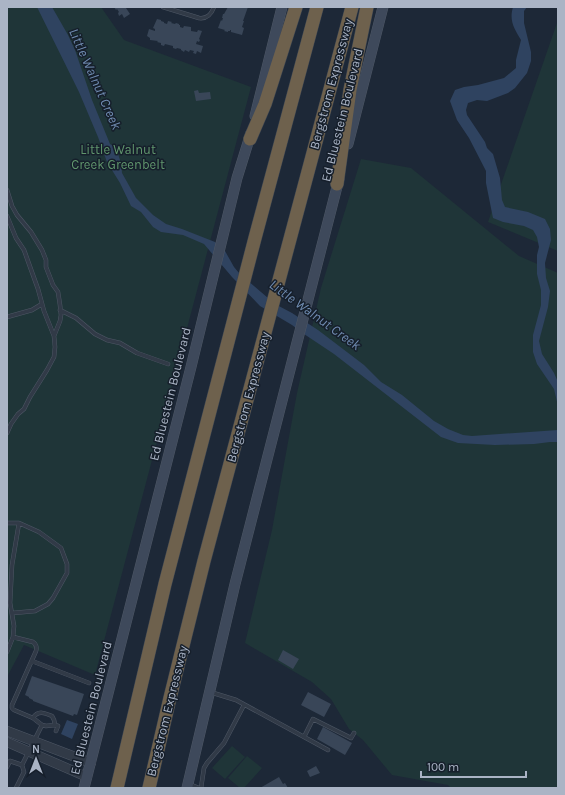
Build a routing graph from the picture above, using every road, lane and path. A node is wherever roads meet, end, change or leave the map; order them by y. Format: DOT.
graph roads {
  1 [pos="163,7"];
  2 [pos="214,7"];
  3 [pos="282,7"];
  4 [pos="296,7"];
  5 [pos="317,7"];
  6 [pos="352,7"];
  7 [pos="367,7"];
  8 [pos="383,7"];
  9 [pos="250,139"];
  10 [pos="337,184"];
  11 [pos="7,190"];
  12 [pos="7,216"];
  13 [pos="42,304"];
  14 [pos="60,310"];
  15 [pos="7,317"];
  16 [pos="54,336"];
  17 [pos="168,364"];
  18 [pos="7,433"];
  19 [pos="7,523"];
  20 [pos="19,523"];
  21 [pos="13,613"];
  22 [pos="13,637"];
  23 [pos="7,652"];
  24 [pos="32,661"];
  25 [pos="89,683"];
  26 [pos="209,692"];
  27 [pos="244,705"];
  28 [pos="33,718"];
  29 [pos="42,725"];
  30 [pos="55,725"];
  31 [pos="7,731"];
  32 [pos="56,731"];
  33 [pos="354,733"];
  34 [pos="161,734"];
  35 [pos="304,737"];
  36 [pos="7,742"];
  37 [pos="38,743"];
  38 [pos="328,750"];
  39 [pos="29,752"];
  40 [pos="39,755"];
  41 [pos="90,763"];
  42 [pos="22,765"];
  43 [pos="7,767"];
  44 [pos="87,776"];
  45 [pos="188,786"];
  46 [pos="16,788"];
  47 [pos="84,788"];
  48 [pos="117,788"];
  49 [pos="148,788"];
  50 [pos="157,788"];
  51 [pos="200,788"];
  1 -- 2 [label="lane"];
  3 -- 9 [label="main road, Ed Bluestein Boulevard"];
  4 -- 9 [label="highway"];
  5 -- 48 [label="highway"];
  6 -- 34 [label="highway, Bergstrom Expressway"];
  7 -- 10 [label="highway"];
  8 -- 10 [label="main road, Ed Bluestein Boulevard"];
  9 -- 41 [label="main road, Ed Bluestein Boulevard"];
  10 -- 26 [label="main road, Ed Bluestein Boulevard"];
  11 -- 14 [label="lane"];
  12 -- 13 [label="lane"];
  13 -- 15 [label="lane"];
  13 -- 16 [label="lane"];
  14 -- 16 [label="lane"];
  14 -- 17 [label="lane"];
  16 -- 18 [label="lane"];
  19 -- 20 [label="lane"];
  20 -- 21 [label="lane"];
  20 -- 21 [label="lane"];
  21 -- 22 [label="lane"];
  22 -- 23 [label="lane"];
  22 -- 24 [label="lane"];
  24 -- 25 [label="lane"];
  24 -- 28 [label="lane"];
  26 -- 27 [label="lane"];
  26 -- 45 [label="main road, Ed Bluestein Boulevard"];
  27 -- 35 [label="lane"];
  27 -- 51 [label="lane"];
  28 -- 29 [label="lane"];
  28 -- 30 [label="lane"];
  29 -- 30 [label="lane"];
  29 -- 37 [label="lane"];
  30 -- 32 [label="lane"];
  31 -- 37 [label="street"];
  33 -- 35 [label="lane"];
  34 -- 49 [label="highway, Bergstrom Expressway"];
  34 -- 50 [label="highway"];
  35 -- 38 [label="lane"];
  36 -- 39 [label="street"];
  37 -- 39 [label="lane"];
  37 -- 40 [label="street"];
  37 -- 41 [label="street"];
  39 -- 40 [label="street"];
  39 -- 42 [label="lane"];
  40 -- 44 [label="street"];
  41 -- 44 [label="main road, Ed Bluestein Boulevard"];
  42 -- 43 [label="lane"];
  42 -- 46 [label="lane"];
  44 -- 47 [label="main road, Ed Bluestein Boulevard"];
  45 -- 51 [label="lane"];
}
